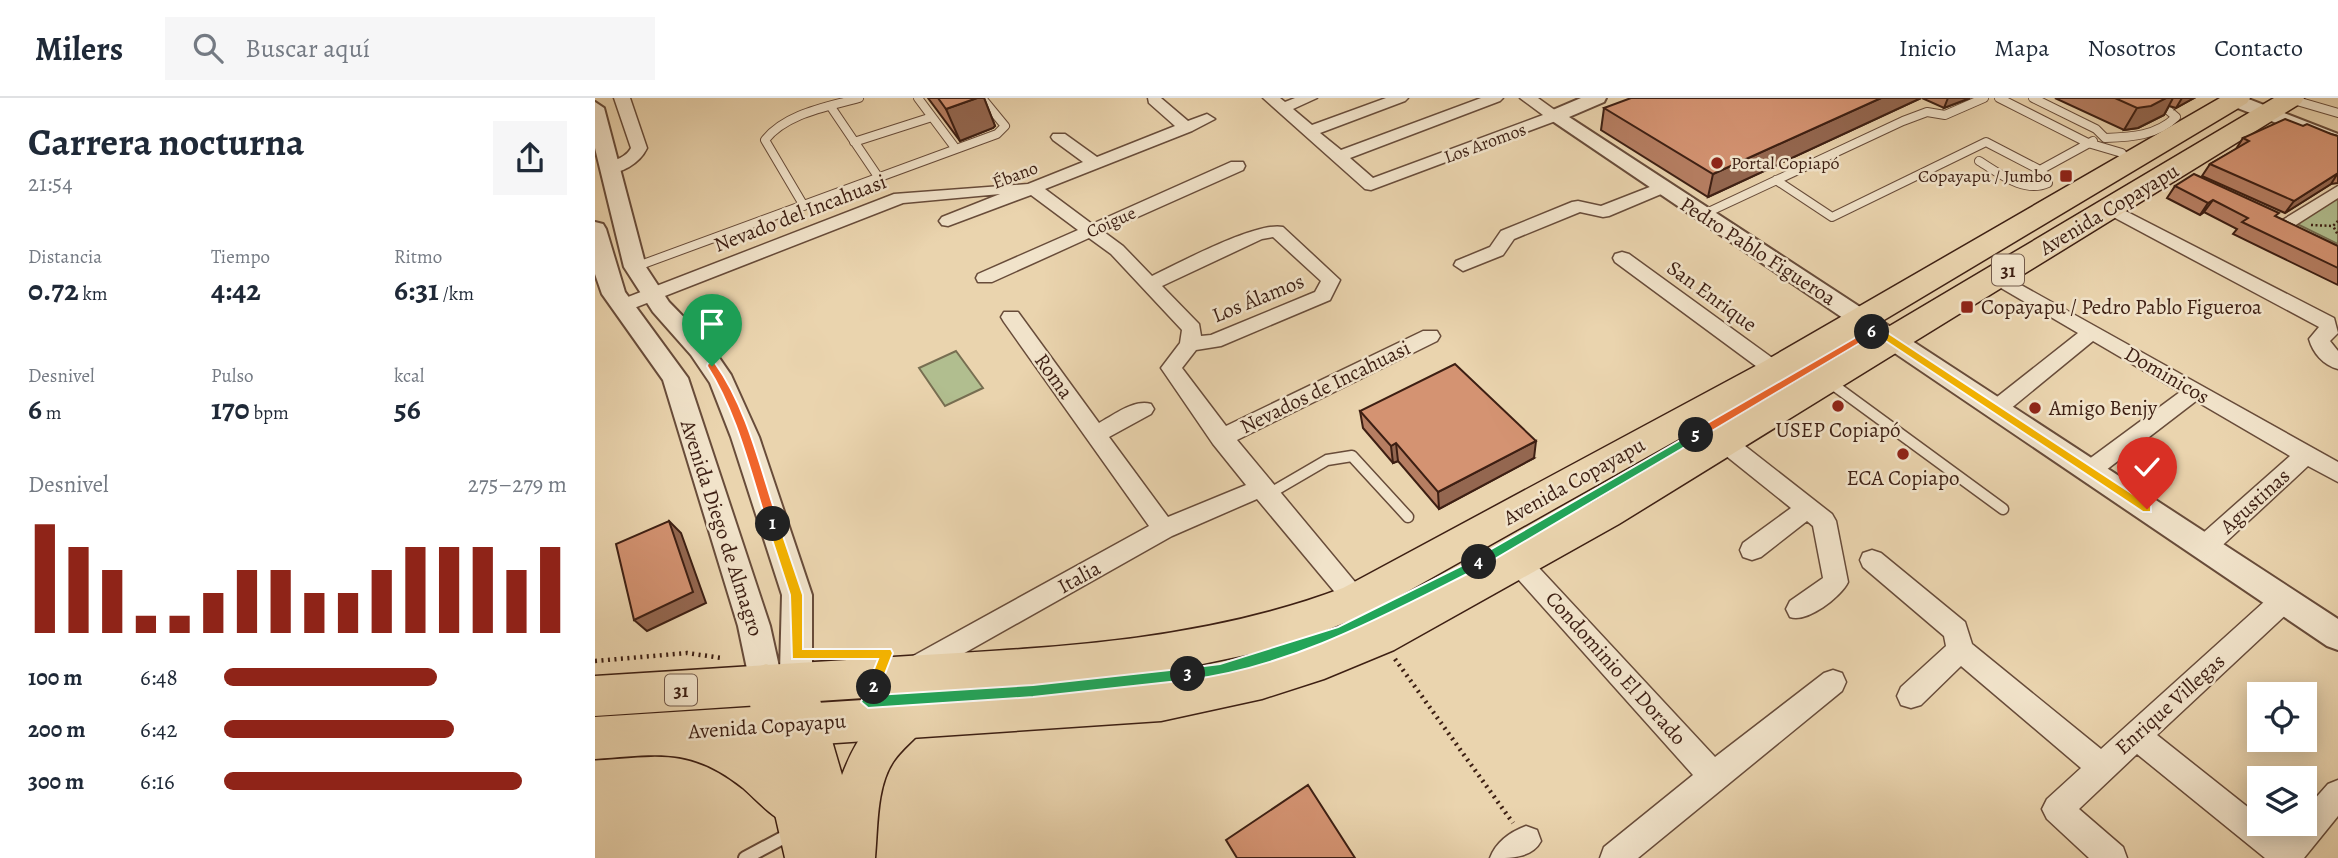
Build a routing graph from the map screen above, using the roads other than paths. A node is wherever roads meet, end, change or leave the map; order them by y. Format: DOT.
graph roads {
  1 [pos="622,98"];
  2 [pos="859,98"];
  3 [pos="918,98"];
  4 [pos="982,98"];
  5 [pos="1309,98"];
  6 [pos="1400,98"];
  7 [pos="1495,98"];
  8 [pos="1528,98"];
  9 [pos="1597,98"];
  10 [pos="1984,98"];
  11 [pos="1999,98"];
  12 [pos="2033,98"];
  13 [pos="2234,99"];
  14 [pos="1154,100"];
  15 [pos="1276,103"];
  16 [pos="2283,104"];
  17 [pos="831,107"];
  18 [pos="595,108"];
  19 [pos="2169,111"];
  20 [pos="2338,113"];
  21 [pos="1555,116"];
  22 [pos="932,117"];
  23 [pos="1207,119"];
  24 [pos="1186,128"];
  25 [pos="1310,131"];
  26 [pos="1059,137"];
  27 [pos="2105,138"];
  28 [pos="2338,141"];
  29 [pos="855,142"];
  30 [pos="2088,143"];
  31 [pos="956,149"];
  32 [pos="1340,156"];
  33 [pos="1979,161"];
  34 [pos="1096,164"];
  35 [pos="2126,164"];
  36 [pos="1237,166"];
  37 [pos="2174,167"];
  38 [pos="602,170"];
  39 [pos="2040,170"];
  40 [pos="879,178"];
  41 [pos="1776,180"];
  42 [pos="1660,188"];
  43 [pos="1034,189"];
  44 [pos="2338,191"];
  45 [pos="804,206"];
  46 [pos="2113,206"];
  47 [pos="1702,215"];
  48 [pos="948,221"];
  49 [pos="595,229"];
  50 [pos="1090,231"];
  51 [pos="2306,234"];
  52 [pos="1994,241"];
  53 [pos="1622,258"];
  54 [pos="2025,259"];
  55 [pos="1463,265"];
  56 [pos="635,267"];
  57 [pos="1996,277"];
  58 [pos="985,278"];
  59 [pos="1150,284"];
  60 [pos="652,295"];
  61 [pos="622,306"];
  62 [pos="2338,315"];
  63 [pos="1011,317"];
  64 [pos="1862,319"];
  65 [pos="2092,332"];
  66 [pos="1430,336"];
  67 [pos="1890,340"];
  68 [pos="1190,344"];
  69 [pos="2338,362"];
  70 [pos="1775,370"];
  71 [pos="1826,379"];
  72 [pos="2195,391"];
  73 [pos="734,409"];
  74 [pos="1143,409"];
  75 [pos="1996,409"];
  76 [pos="688,420"];
  77 [pos="1096,434"];
  78 [pos="1221,438"];
  79 [pos="1723,441"];
  80 [pos="2305,455"];
  81 [pos="2089,471"];
  82 [pos="2338,473"];
  83 [pos="1264,491"];
  84 [pos="1807,508"];
  85 [pos="2003,509"];
  86 [pos="1408,517"];
  87 [pos="1164,529"];
  88 [pos="2204,547"];
  89 [pos="1752,550"];
  90 [pos="1872,560"];
  91 [pos="1518,562"];
  92 [pos="1357,600"];
  93 [pos="2284,600"];
  94 [pos="1799,609"];
  95 [pos="2338,636"];
  96 [pos="1960,650"];
  97 [pos="1833,682"];
  98 [pos="781,694"];
  99 [pos="595,696"];
  100 [pos="905,696"];
  101 [pos="1911,696"];
  102 [pos="663,733"];
  103 [pos="2135,735"];
  104 [pos="595,738"];
  105 [pos="2101,767"];
  106 [pos="1713,776"];
  107 [pos="2338,794"];
  108 [pos="801,830"];
  109 [pos="2287,856"];
  110 [pos="745,858"];
  111 [pos="841,858"];
  112 [pos="852,858"];
  113 [pos="1615,858"];
  114 [pos="2112,858"];
  1 -- 38 [label="street"];
  2 -- 17 [label="lane"];
  3 -- 22 [label="lane"];
  4 -- 31 [label="lane"];
  5 -- 15 [label="street"];
  6 -- 25 [label="street"];
  7 -- 32 [label="street"];
  8 -- 21 [label="street, Pedro Pablo Figueroa"];
  9 -- 21 [label="street, Los Aromos"];
  10 -- 41 [label="lane"];
  11 -- 30 [label="lane"];
  12 -- 27 [label="lane"];
  13 -- 16 [label="street"];
  13 -- 37 [label="highway, Avenida Copayapu / 31"];
  14 -- 24 [label="street"];
  15 -- 25 [label="street"];
  16 -- 20 [label="lane"];
  16 -- 28 [label="street"];
  16 -- 37 [label="highway, Avenida Copayapu / 31"];
  17 -- 29 [label="lane"];
  17 -- 45 [label="lane"];
  18 -- 38 [label="street, Avenida Diego de Almagro"];
  19 -- 27 [label="lane"];
  21 -- 32 [label="street, Los Aromos"];
  21 -- 42 [label="street, Pedro Pablo Figueroa"];
  22 -- 29 [label="lane"];
  22 -- 31 [label="lane"];
  23 -- 24 [label="street, Ébano"];
  24 -- 34 [label="street, Ébano"];
  25 -- 32 [label="street"];
  26 -- 34 [label="street"];
  27 -- 30 [label="lane"];
  27 -- 37 [label="lane"];
  29 -- 40 [label="lane"];
  30 -- 35 [label="lane"];
  30 -- 39 [label="lane"];
  31 -- 40 [label="lane"];
  33 -- 39 [label="lane"];
  34 -- 43 [label="street, Ébano"];
  35 -- 37 [label="highway, Avenida Copayapu / 31"];
  35 -- 52 [label="highway, Avenida Copayapu / 31"];
  36 -- 50 [label="street, Coigue"];
  37 -- 46 [label="highway, Avenida Copayapu / 31"];
  38 -- 56 [label="street, Avenida Diego de Almagro"];
  39 -- 41 [label="lane"];
  40 -- 45 [label="lane"];
  41 -- 47 [label="lane"];
  42 -- 47 [label="street, Pedro Pablo Figueroa"];
  42 -- 55 [label="street"];
  43 -- 48 [label="street, Ébano"];
  43 -- 50 [label="street"];
  43 -- 60 [label="street, Nevado del Incahuasi"];
  44 -- 51 [label="street"];
  45 -- 56 [label="lane"];
  46 -- 54 [label="highway, Avenida Copayapu / 31"];
  46 -- 62 [label="street"];
  46 -- 69 [label="street"];
  47 -- 64 [label="street, Pedro Pablo Figueroa"];
  49 -- 61 [label="street, Avenida Diego de Almagro"];
  50 -- 58 [label="street, Coigue"];
  50 -- 59 [label="street"];
  52 -- 54 [label="highway"];
  52 -- 64 [label="highway, Avenida Copayapu / 31"];
  53 -- 70 [label="street, San Enrique"];
  54 -- 57 [label="highway, Avenida Copayapu / 31"];
  56 -- 60 [label="street, Avenida Diego de Almagro"];
  57 -- 65 [label="street, Dominicos"];
  57 -- 67 [label="highway, Avenida Copayapu / 31"];
  59 -- 68 [label="street"];
  59 -- 68 [label="street, Los Álamos"];
  60 -- 61 [label="street, Nevado del Incahuasi"];
  60 -- 73 [label="street, Avenida Diego de Almagro"];
  61 -- 76 [label="street, Avenida Diego de Almagro"];
  63 -- 77 [label="street, Roma"];
  64 -- 67 [label="street, Pedro Pablo Figueroa"];
  64 -- 70 [label="highway, Avenida Copayapu / 31"];
  65 -- 72 [label="street, Dominicos"];
  65 -- 75 [label="street"];
  66 -- 78 [label="street, Nevados de Incahuasi"];
  67 -- 71 [label="highway, Avenida Copayapu / 31"];
  67 -- 75 [label="street, Pedro Pablo Figueroa"];
  68 -- 78 [label="street"];
  70 -- 92 [label="highway, Avenida Copayapu / 31"];
  71 -- 79 [label="highway, Avenida Copayapu / 31"];
  71 -- 85 [label="lane"];
  72 -- 80 [label="street, Dominicos"];
  72 -- 81 [label="street"];
  73 -- 76 [label="street"];
  73 -- 98 [label="street, Avenida Diego de Almagro"];
  74 -- 77 [label="street"];
  75 -- 81 [label="street, Pedro Pablo Figueroa"];
  76 -- 98 [label="street, Avenida Diego de Almagro"];
  77 -- 87 [label="street, Roma"];
  78 -- 83 [label="street"];
  79 -- 84 [label="street"];
  79 -- 91 [label="highway, Avenida Copayapu / 31"];
  80 -- 82 [label="street, Dominicos"];
  80 -- 88 [label="street, Agustinas"];
  81 -- 88 [label="street, Pedro Pablo Figueroa"];
  83 -- 86 [label="lane"];
  83 -- 87 [label="street, Italia"];
  83 -- 92 [label="street"];
  84 -- 89 [label="street"];
  84 -- 94 [label="street"];
  87 -- 100 [label="street, Italia"];
  88 -- 93 [label="street, Pedro Pablo Figueroa"];
  90 -- 96 [label="street"];
  91 -- 100 [label="highway, Avenida Copayapu / 31"];
  91 -- 106 [label="street, Condominio El Dorado"];
  92 -- 100 [label="highway, Avenida Copayapu / 31"];
  93 -- 95 [label="street, Pedro Pablo Figueroa"];
  93 -- 103 [label="street, Enrique Villegas"];
  96 -- 101 [label="street"];
  96 -- 105 [label="street"];
  97 -- 106 [label="street"];
  98 -- 99 [label="highway, Avenida Copayapu / 31"];
  98 -- 100 [label="highway, Avenida Copayapu / 31"];
  98 -- 102 [label="highway, Avenida Copayapu / 31"];
  98 -- 108 [label="main road"];
  98 -- 111 [label="main road"];
  100 -- 112 [label="main road"];
  102 -- 104 [label="highway, Avenida Copayapu / 31"];
  102 -- 108 [label="highway"];
  103 -- 105 [label="street, Enrique Villegas"];
  103 -- 109 [label="street"];
  105 -- 114 [label="street, Enrique Villegas"];
  106 -- 113 [label="street"];
  107 -- 109 [label="street"];
  108 -- 110 [label="lane"];
}
